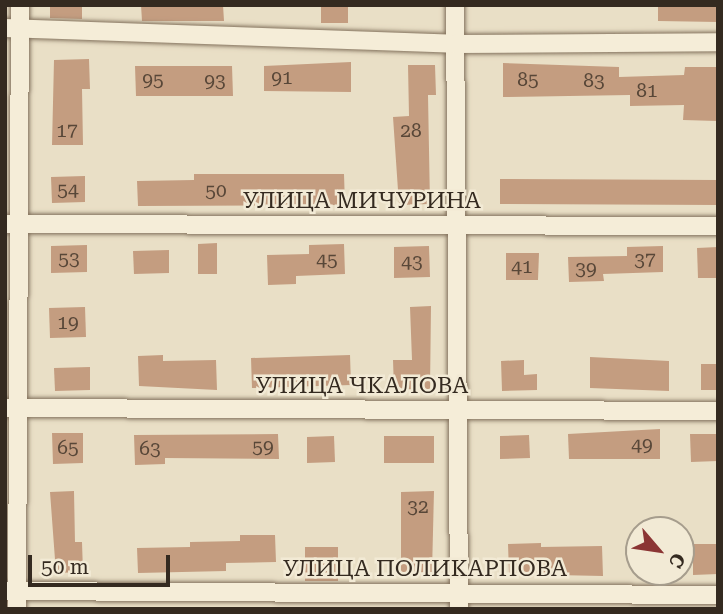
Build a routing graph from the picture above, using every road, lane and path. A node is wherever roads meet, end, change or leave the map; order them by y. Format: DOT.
graph roads {
  1 [pos="20,5"];
  2 [pos="454,5"];
  3 [pos="12,28"];
  4 [pos="718,42"];
  5 [pos="455,44"];
  6 [pos="11,224"];
  7 [pos="457,226"];
  8 [pos="718,226"];
  9 [pos="12,408"];
  10 [pos="718,411"];
  11 [pos="457,412"];
  12 [pos="718,595"];
  13 [pos="13,597"];
  14 [pos="459,601"];
  1 -- 3 [label="street"];
  2 -- 5 [label="street"];
  3 -- 5 [label="street"];
  3 -- 6 [label="street"];
  4 -- 5 [label="street"];
  5 -- 7 [label="street"];
  6 -- 7 [label="street, УЛИЦА МИЧУРИНА"];
  6 -- 9 [label="street"];
  7 -- 8 [label="street, УЛИЦА МИЧУРИНА"];
  7 -- 11 [label="street"];
  9 -- 11 [label="street, УЛИЦА ЧКАЛОВА"];
  9 -- 13 [label="street"];
  10 -- 11 [label="street, УЛИЦА ЧКАЛОВА"];
  11 -- 14 [label="street"];
  12 -- 14 [label="street, УЛИЦА ПОЛИКАРПОВА"];
  13 -- 14 [label="street, УЛИЦА ПОЛИКАРПОВА"];
}
